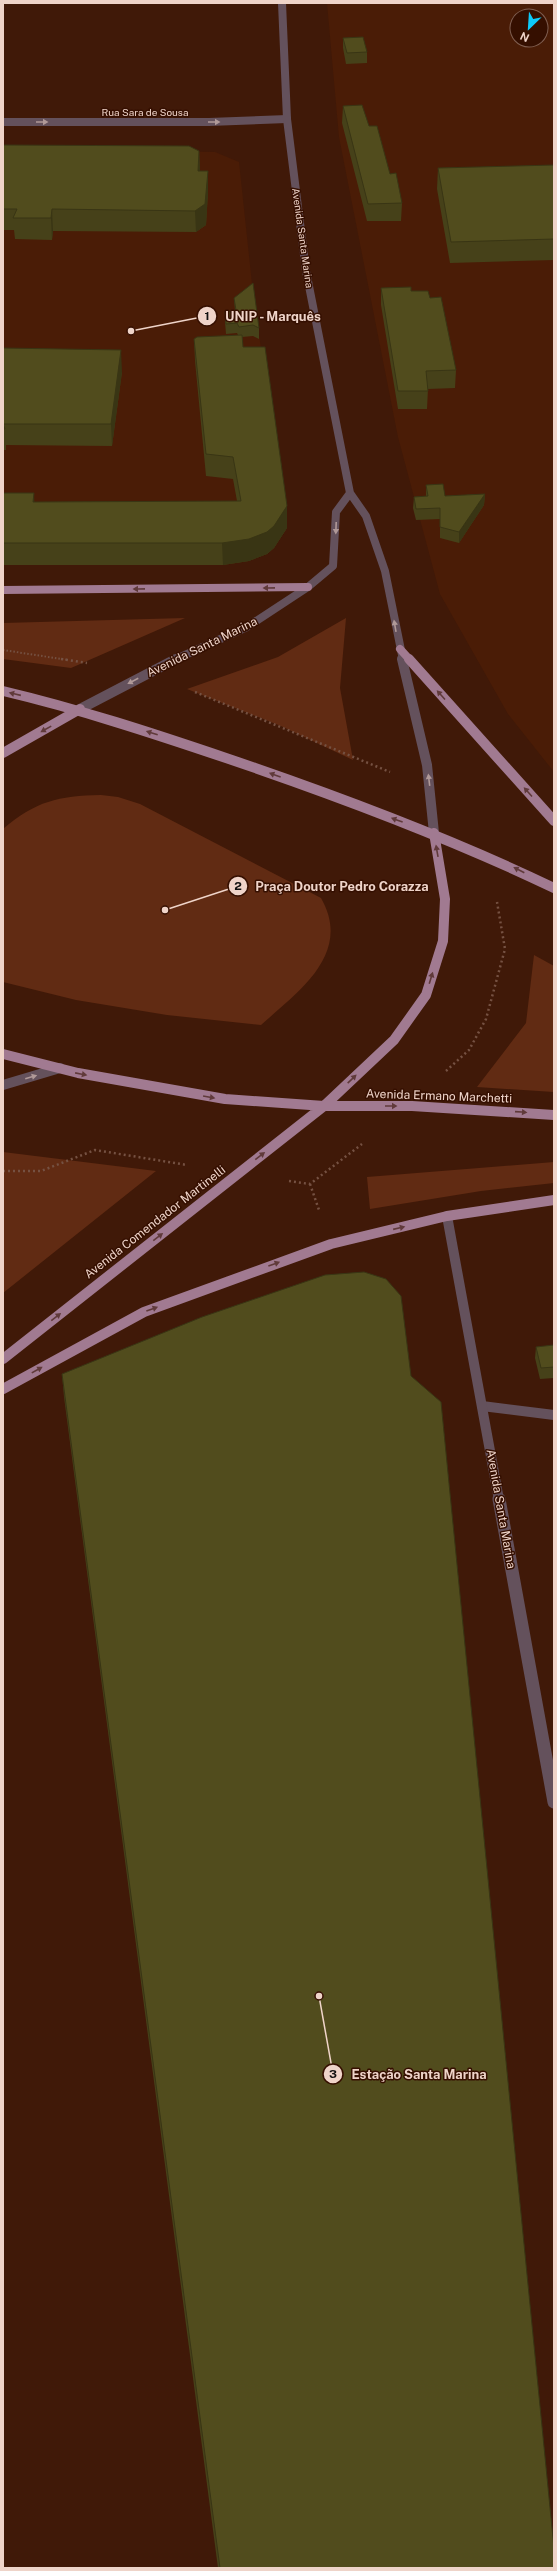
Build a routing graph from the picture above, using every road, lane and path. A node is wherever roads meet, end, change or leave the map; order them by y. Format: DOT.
graph roads {
  1 [pos="282,3"];
  2 [pos="287,119"];
  3 [pos="3,122"];
  4 [pos="350,493"];
  5 [pos="308,588"];
  6 [pos="3,590"];
  7 [pos="3,650"];
  8 [pos="400,650"];
  9 [pos="85,662"];
  10 [pos="191,690"];
  11 [pos="3,691"];
  12 [pos="80,710"];
  13 [pos="332,746"];
  14 [pos="3,753"];
  15 [pos="554,821"];
  16 [pos="434,833"];
  17 [pos="554,888"];
  18 [pos="505,949"];
  19 [pos="3,1054"];
  20 [pos="60,1068"];
  21 [pos="441,1074"];
  22 [pos="3,1085"];
  23 [pos="324,1106"];
  24 [pos="554,1115"];
  25 [pos="95,1150"];
  26 [pos="346,1156"];
  27 [pos="3,1171"];
  28 [pos="310,1184"];
  29 [pos="554,1200"];
  30 [pos="447,1216"];
  31 [pos="3,1359"];
  32 [pos="3,1389"];
  33 [pos="482,1406"];
  34 [pos="554,1415"];
  35 [pos="554,1802"];
  1 -- 2 [label="street, Avenida Santa Marina"];
  3 -- 2 [label="street, Rua Sara de Sousa, one-way"];
  2 -- 4 [label="street, Avenida Santa Marina"];
  4 -- 5 [label="street, Avenida Santa Marina, one-way"];
  8 -- 4 [label="street, Avenida Santa Marina, one-way"];
  5 -- 6 [label="main road, one-way"];
  5 -- 12 [label="street, Avenida Santa Marina, one-way"];
  7 -- 9 [label="path"];
  15 -- 8 [label="main road, one-way"];
  16 -- 8 [label="street, Avenida Santa Marina, one-way"];
  10 -- 13 [label="path"];
  12 -- 11 [label="main road, one-way"];
  12 -- 14 [label="main road, one-way"];
  16 -- 12 [label="main road, one-way"];
  17 -- 16 [label="main road, one-way"];
  23 -- 16 [label="main road, Avenida Comendador Martinelli, one-way"];
  18 -- 21 [label="path"];
  19 -- 20 [label="main road, Avenida Ermano Marchetti"];
  22 -- 20 [label="street, one-way"];
  20 -- 23 [label="main road, Avenida Ermano Marchetti, one-way"];
  23 -- 24 [label="main road, Avenida Ermano Marchetti, one-way"];
  31 -- 23 [label="main road, Avenida Comendador Martinelli, one-way"];
  25 -- 27 [label="path"];
  26 -- 28 [label="path"];
  29 -- 30 [label="main road"];
  32 -- 30 [label="main road, one-way"];
  30 -- 33 [label="street, Avenida Santa Marina"];
  33 -- 34 [label="street"];
  33 -- 35 [label="street, Avenida Santa Marina"];
}
